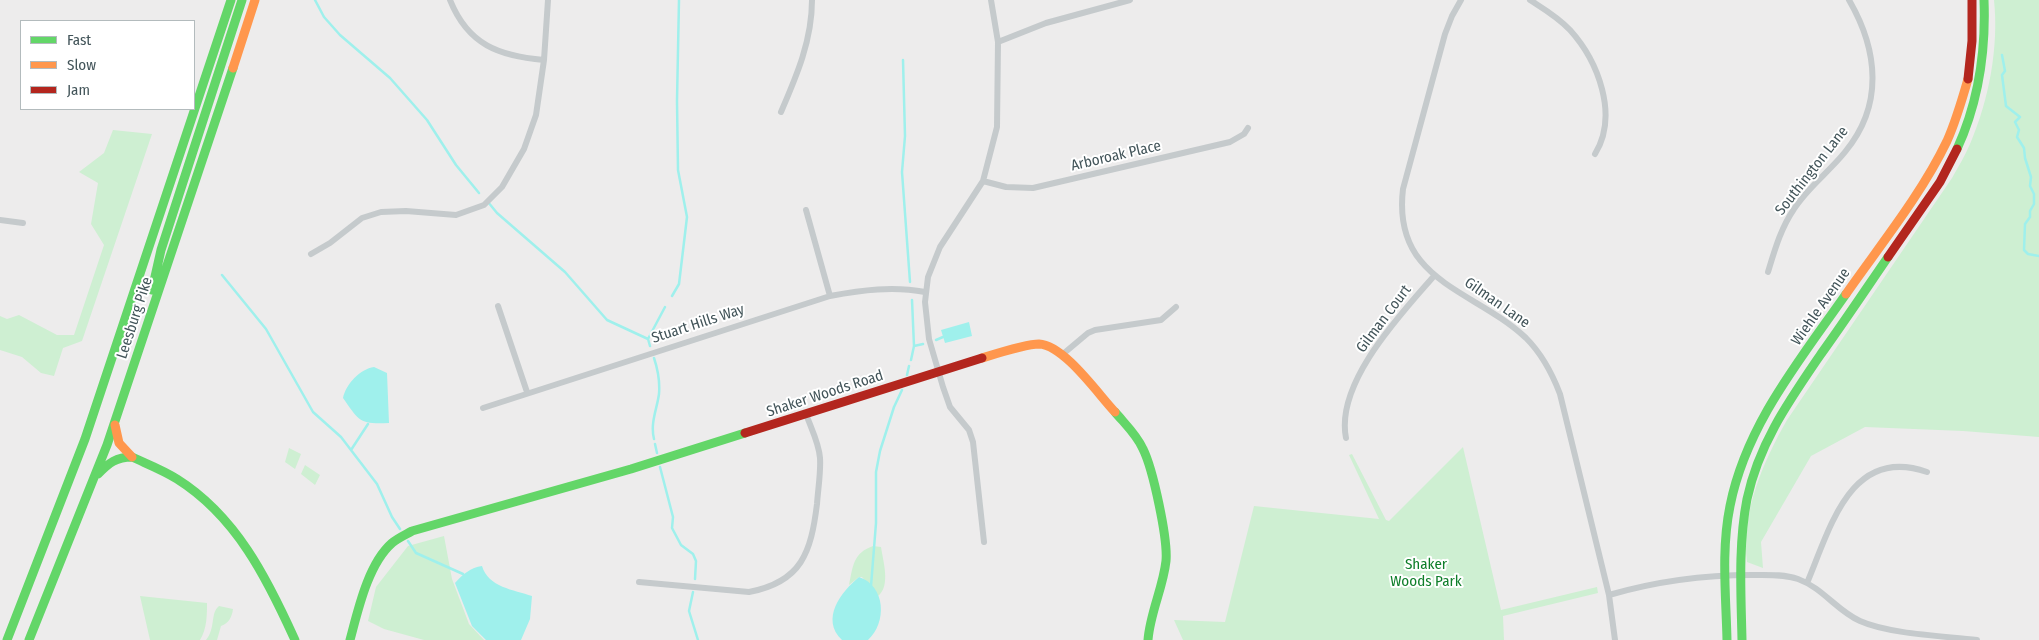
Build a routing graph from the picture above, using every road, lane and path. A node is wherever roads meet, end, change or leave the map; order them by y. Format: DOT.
graph roads {
  1 [pos="230,0"];
  2 [pos="242,0"];
  3 [pos="255,0"];
  4 [pos="450,0"];
  5 [pos="548,0"];
  6 [pos="812,0"];
  7 [pos="991,0"];
  8 [pos="1130,0"];
  9 [pos="1461,0"];
  10 [pos="1530,0"];
  11 [pos="1849,0"];
  12 [pos="1972,0"];
  13 [pos="1984,0"];
  14 [pos="998,42"];
  15 [pos="544,60"];
  16 [pos="195,107"];
  17 [pos="194,110"];
  18 [pos="781,112"];
  19 [pos="1248,128"];
  20 [pos="1595,154"];
  21 [pos="983,181"];
  22 [pos="806,210"];
  23 [pos="0,220"];
  24 [pos="23,223"];
  25 [pos="311,254"];
  26 [pos="1768,272"];
  27 [pos="1434,276"];
  28 [pos="925,292"];
  29 [pos="830,296"];
  30 [pos="498,306"];
  31 [pos="1176,307"];
  32 [pos="139,350"];
  33 [pos="1063,354"];
  34 [pos="938,371"];
  35 [pos="527,392"];
  36 [pos="483,408"];
  37 [pos="806,414"];
  38 [pos="114,423"];
  39 [pos="1346,438"];
  40 [pos="132,457"];
  41 [pos="1927,472"];
  42 [pos="94,478"];
  43 [pos="984,542"];
  44 [pos="1726,575"];
  45 [pos="1740,575"];
  46 [pos="639,582"];
  47 [pos="1807,583"];
  48 [pos="1609,595"];
  49 [pos="7,640"];
  50 [pos="30,640"];
  51 [pos="295,640"];
  52 [pos="350,640"];
  53 [pos="1148,640"];
  54 [pos="1615,640"];
  55 [pos="1727,640"];
  56 [pos="1742,640"];
  57 [pos="1977,640"];
  1 -- 16 [label="main road, Leesburg Pike"];
  2 -- 32 [label="main road"];
  3 -- 32 [label="main road, Leesburg Pike"];
  4 -- 15 [label="street"];
  5 -- 15 [label="street"];
  6 -- 18 [label="street"];
  7 -- 14 [label="street"];
  8 -- 14 [label="street"];
  9 -- 27 [label="street, Gilman Lane"];
  10 -- 20 [label="street"];
  11 -- 26 [label="street, Southington Lane"];
  12 -- 44 [label="main road, Wiehle Avenue"];
  13 -- 45 [label="main road, Wiehle Avenue"];
  14 -- 21 [label="street"];
  15 -- 25 [label="street"];
  17 -- 49 [label="main road, Leesburg Pike"];
  19 -- 21 [label="street, Arboroak Place"];
  21 -- 28 [label="street"];
  22 -- 29 [label="street"];
  23 -- 24 [label="street"];
  27 -- 39 [label="street, Gilman Court"];
  27 -- 48 [label="street, Gilman Lane"];
  28 -- 29 [label="street, Stuart Hills Way"];
  28 -- 34 [label="street"];
  29 -- 35 [label="street, Stuart Hills Way"];
  30 -- 35 [label="street"];
  31 -- 33 [label="street"];
  32 -- 38 [label="main road, Leesburg Pike"];
  33 -- 34 [label="main road, Shaker Woods Road"];
  33 -- 53 [label="main road, Shaker Woods Road"];
  34 -- 37 [label="main road, Shaker Woods Road"];
  34 -- 43 [label="street"];
  35 -- 36 [label="street, Stuart Hills Way"];
  37 -- 46 [label="street"];
  37 -- 52 [label="main road, Shaker Woods Road"];
  38 -- 40 [label="main road"];
  38 -- 42 [label="main road, Leesburg Pike"];
  40 -- 42 [label="main road"];
  40 -- 51 [label="main road"];
  41 -- 47 [label="street"];
  42 -- 50 [label="main road, Leesburg Pike"];
  44 -- 45 [label="street"];
  44 -- 48 [label="street"];
  44 -- 55 [label="main road, Wiehle Avenue"];
  45 -- 47 [label="street"];
  45 -- 56 [label="main road, Wiehle Avenue"];
  47 -- 57 [label="street"];
  48 -- 54 [label="street, Gilman Lane"];
}
